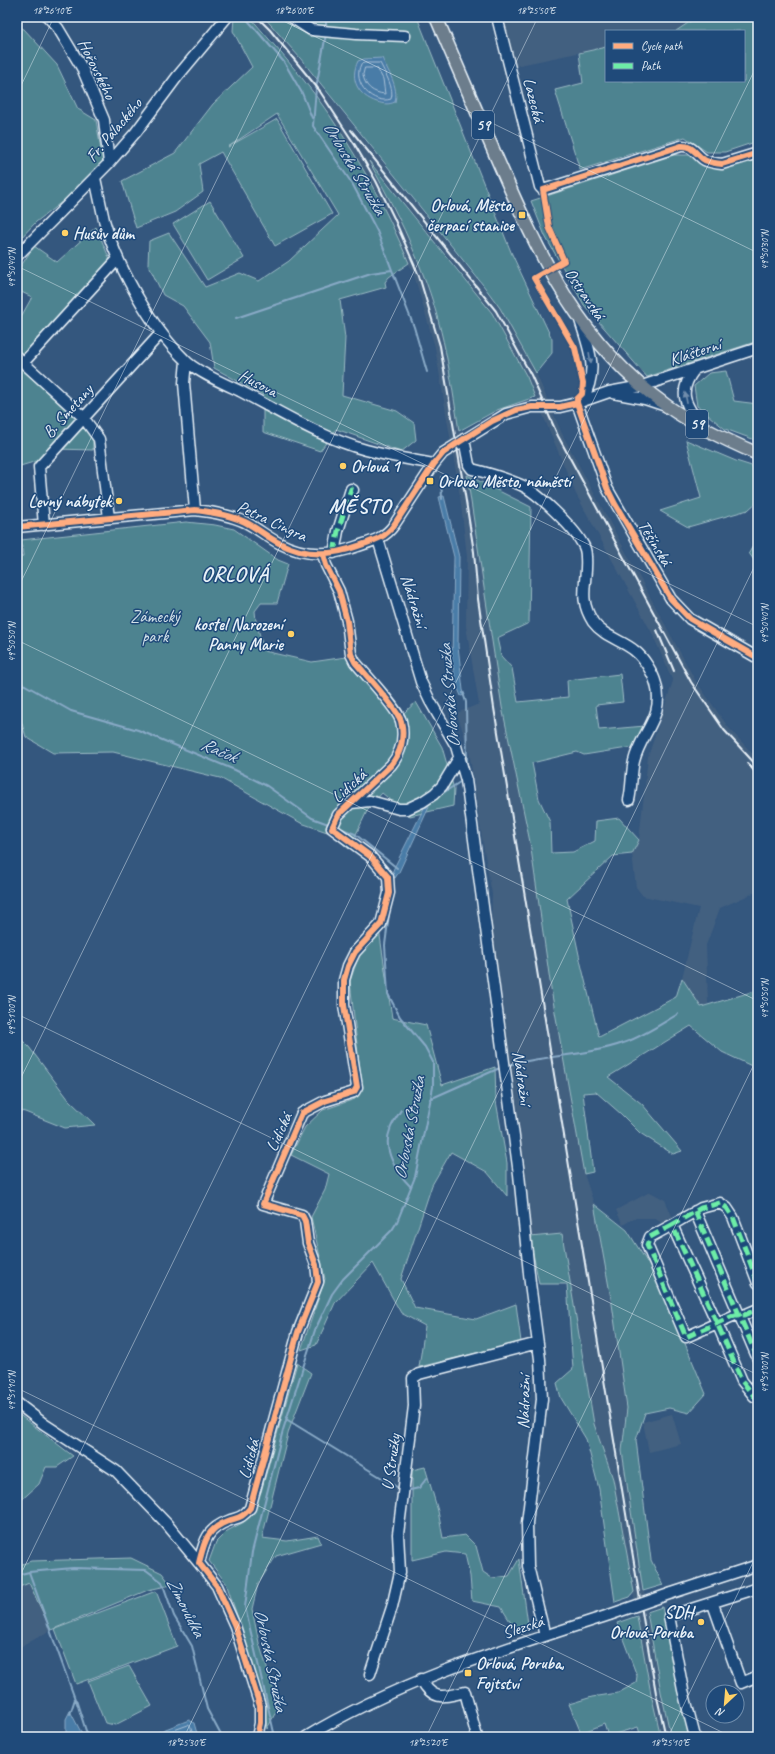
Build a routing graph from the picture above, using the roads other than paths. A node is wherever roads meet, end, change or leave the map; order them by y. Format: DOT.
graph roads {
  1 [pos="48,17"];
  2 [pos="227,17"];
  3 [pos="291,17"];
  4 [pos="436,17"];
  5 [pos="497,17"];
  6 [pos="406,36"];
  7 [pos="758,153"];
  8 [pos="109,163"];
  9 [pos="95,178"];
  10 [pos="17,256"];
  11 [pos="118,259"];
  12 [pos="580,320"];
  13 [pos="161,333"];
  14 [pos="758,348"];
  15 [pos="20,360"];
  16 [pos="186,362"];
  17 [pos="695,369"];
  18 [pos="642,386"];
  19 [pos="609,392"];
  20 [pos="579,402"];
  21 [pos="668,407"];
  22 [pos="83,417"];
  23 [pos="700,426"];
  24 [pos="464,439"];
  25 [pos="758,454"];
  26 [pos="434,464"];
  27 [pos="353,490"];
  28 [pos="195,510"];
  29 [pos="109,518"];
  30 [pos="44,525"];
  31 [pos="17,527"];
  32 [pos="378,539"];
  33 [pos="334,553"];
  34 [pos="323,554"];
  35 [pos="758,658"];
  36 [pos="460,756"];
  37 [pos="629,800"];
  38 [pos="351,803"];
  39 [pos="698,1209"];
  40 [pos="672,1225"];
  41 [pos="758,1283"];
  42 [pos="758,1309"];
  43 [pos="740,1315"];
  44 [pos="718,1323"];
  45 [pos="538,1343"];
  46 [pos="758,1359"];
  47 [pos="758,1394"];
  48 [pos="17,1403"];
  49 [pos="199,1564"];
  50 [pos="758,1565"];
  51 [pos="758,1588"];
  52 [pos="712,1604"];
  53 [pos="545,1636"];
  54 [pos="370,1674"];
  55 [pos="758,1676"];
  56 [pos="421,1679"];
  57 [pos="322,1733"];
  58 [pos="257,1737"];
  59 [pos="306,1737"];
  60 [pos="477,1737"];
  61 [pos="695,1737"];
  1 -- 8 [label="street, Hořovského"];
  2 -- 8 [label="street, Fr. Palackého"];
  3 -- 6 [label="street"];
  4 -- 12 [label="main road, Ostravská / 59"];
  5 -- 7 [label="street, Lazecká"];
  8 -- 9 [label="street, Fr. Palackého"];
  9 -- 10 [label="street, Fr. Palackého"];
  9 -- 11 [label="street, Husova"];
  11 -- 13 [label="street, Husova"];
  11 -- 15 [label="street"];
  12 -- 18 [label="main road, Ostravská / 59"];
  12 -- 20 [label="street, one-way"];
  13 -- 16 [label="street, Husova"];
  13 -- 22 [label="street, B. Smetany"];
  14 -- 17 [label="street, Klášterní"];
  15 -- 22 [label="street"];
  16 -- 26 [label="street, Husova"];
  16 -- 28 [label="street"];
  17 -- 18 [label="street, Klášterní"];
  23 -- 17 [label="street, one-way"];
  18 -- 19 [label="street, Petra Cingra"];
  18 -- 21 [label="main road, Ostravská / 59"];
  19 -- 20 [label="street, Petra Cingra"];
  19 -- 21 [label="street"];
  20 -- 24 [label="street, Petra Cingra"];
  20 -- 35 [label="street, Těšínská"];
  21 -- 23 [label="main road, Ostravská / 59"];
  22 -- 29 [label="street"];
  22 -- 30 [label="street, B. Smetany"];
  23 -- 25 [label="main road, Ostravská / 59"];
  24 -- 26 [label="street, Petra Cingra"];
  24 -- 37 [label="street"];
  26 -- 32 [label="street, Petra Cingra"];
  27 -- 33 [label="street"];
  28 -- 29 [label="street, Petra Cingra"];
  28 -- 34 [label="street, Petra Cingra"];
  29 -- 30 [label="street, Petra Cingra"];
  30 -- 31 [label="street, Petra Cingra"];
  32 -- 33 [label="street, Petra Cingra"];
  32 -- 36 [label="street, Nádražní"];
  33 -- 34 [label="street, Petra Cingra"];
  34 -- 38 [label="street, Lidická"];
  36 -- 38 [label="street"];
  36 -- 45 [label="street, Nádražní"];
  38 -- 49 [label="street, Lidická"];
  39 -- 40 [label="street"];
  39 -- 41 [label="street"];
  39 -- 43 [label="street"];
  40 -- 44 [label="street"];
  40 -- 44 [label="street"];
  42 -- 43 [label="street"];
  43 -- 44 [label="street"];
  43 -- 46 [label="street"];
  44 -- 47 [label="street"];
  45 -- 53 [label="street, Nádražní"];
  45 -- 54 [label="street, U Stružky"];
  48 -- 49 [label="street"];
  49 -- 58 [label="street"];
  50 -- 53 [label="street, Slezská, bridge"];
  51 -- 52 [label="street"];
  52 -- 55 [label="street"];
  52 -- 61 [label="street"];
  53 -- 56 [label="street, Slezská"];
  56 -- 57 [label="street, Slezská"];
  56 -- 60 [label="street"];
  57 -- 59 [label="street, Slezská"];
}
